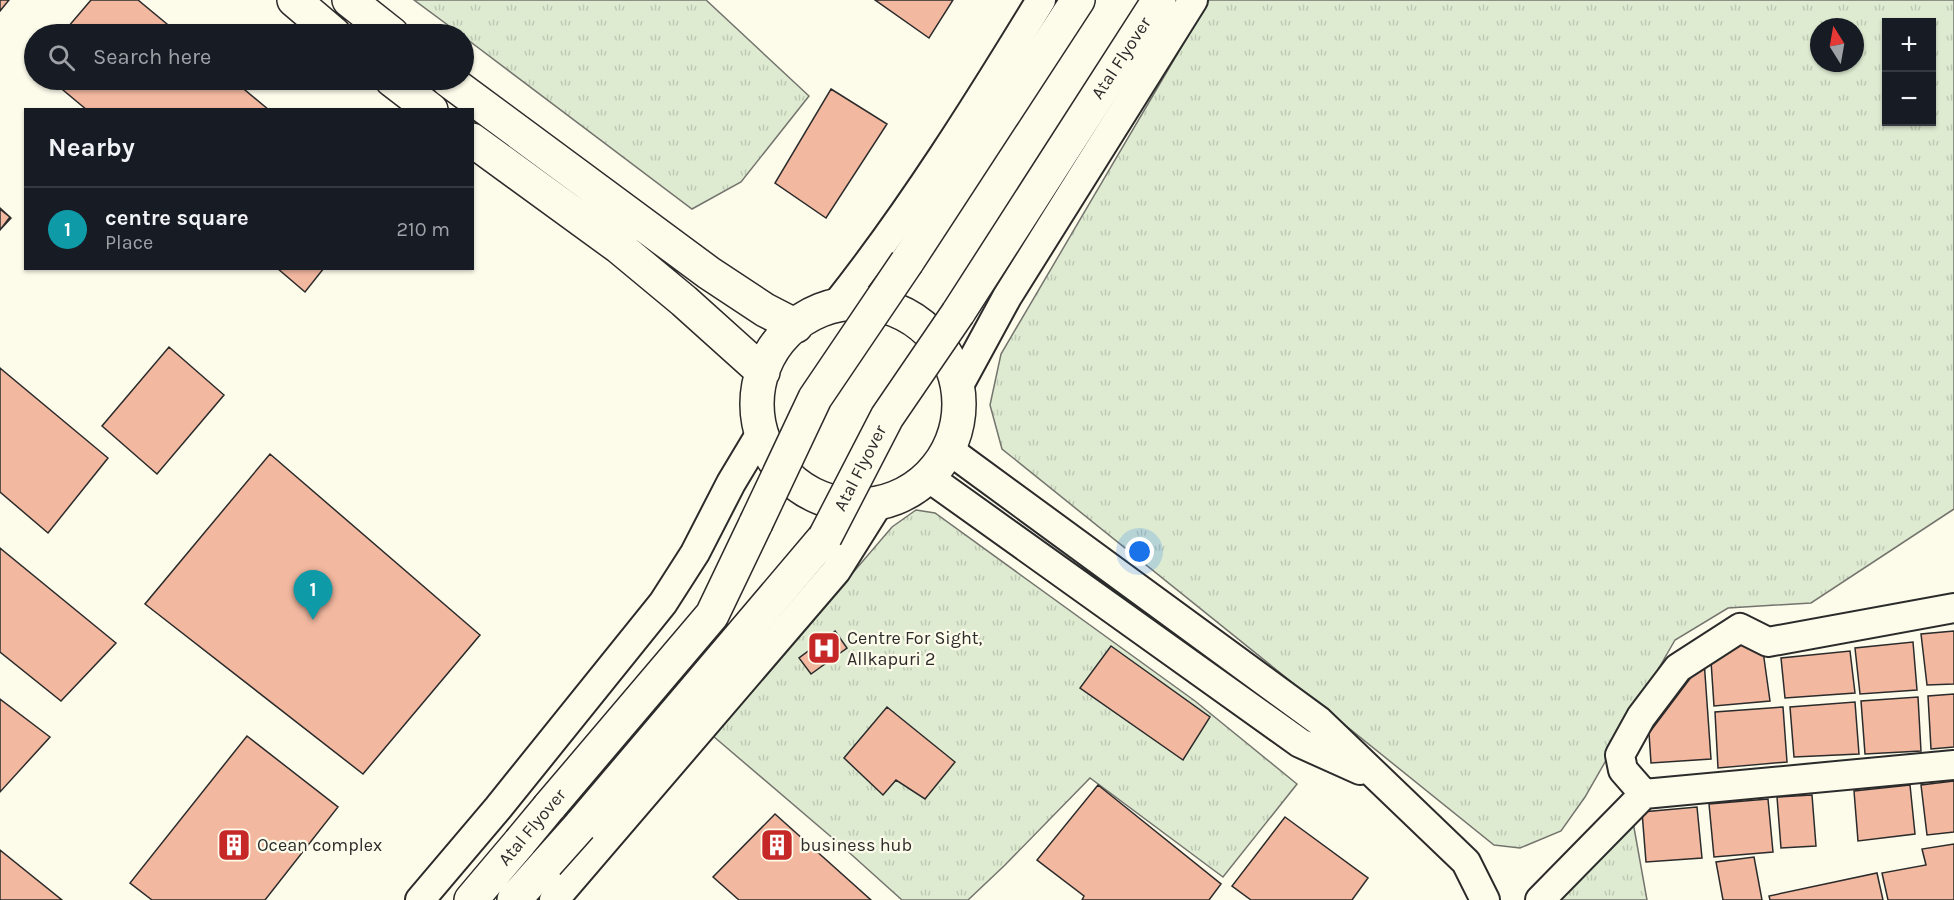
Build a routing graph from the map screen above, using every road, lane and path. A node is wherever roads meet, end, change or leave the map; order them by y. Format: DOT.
graph roads {
  1 [pos="294,0"];
  2 [pos="349,0"];
  3 [pos="1041,0"];
  4 [pos="1078,0"];
  5 [pos="1159,0"];
  6 [pos="1193,0"];
  7 [pos="322,24"];
  8 [pos="379,24"];
  9 [pos="405,90"];
  10 [pos="450,93"];
  11 [pos="428,108"];
  12 [pos="472,108"];
  13 [pos="474,110"];
  14 [pos="474,141"];
  15 [pos="836,305"];
  16 [pos="796,326"];
  17 [pos="763,372"];
  18 [pos="958,387"];
  19 [pos="761,433"];
  20 [pos="949,450"];
  21 [pos="928,477"];
  22 [pos="880,501"];
  23 [pos="1954,608"];
  24 [pos="1954,765"];
  25 [pos="1376,777"];
  26 [pos="1644,794"];
  27 [pos="498,808"];
  28 [pos="591,858"];
  29 [pos="420,900"];
  30 [pos="471,900"];
  31 [pos="514,900"];
  32 [pos="554,900"];
  33 [pos="1485,900"];
  34 [pos="1540,900"];
  1 -- 7 [label="main road"];
  2 -- 8 [label="main road"];
  3 -- 15 [label="street"];
  4 -- 30 [label="main road, Atal Flyover, bridge"];
  5 -- 31 [label="main road, Atal Flyover, bridge"];
  6 -- 18 [label="street"];
  9 -- 11 [label="main road"];
  10 -- 12 [label="main road"];
  13 -- 16 [label="main road"];
  14 -- 17 [label="main road"];
  15 -- 16 [label="main road"];
  15 -- 18 [label="main road"];
  16 -- 17 [label="main road"];
  17 -- 19 [label="main road"];
  18 -- 20 [label="main road"];
  19 -- 22 [label="main road"];
  19 -- 27 [label="street"];
  20 -- 21 [label="main road"];
  20 -- 25 [label="street"];
  21 -- 22 [label="main road"];
  21 -- 25 [label="street"];
  22 -- 28 [label="street"];
  23 -- 26 [label="street"];
  24 -- 26 [label="street"];
  25 -- 33 [label="street"];
  26 -- 34 [label="street"];
  27 -- 28 [label="street"];
  27 -- 29 [label="street"];
  28 -- 32 [label="street"];
}
